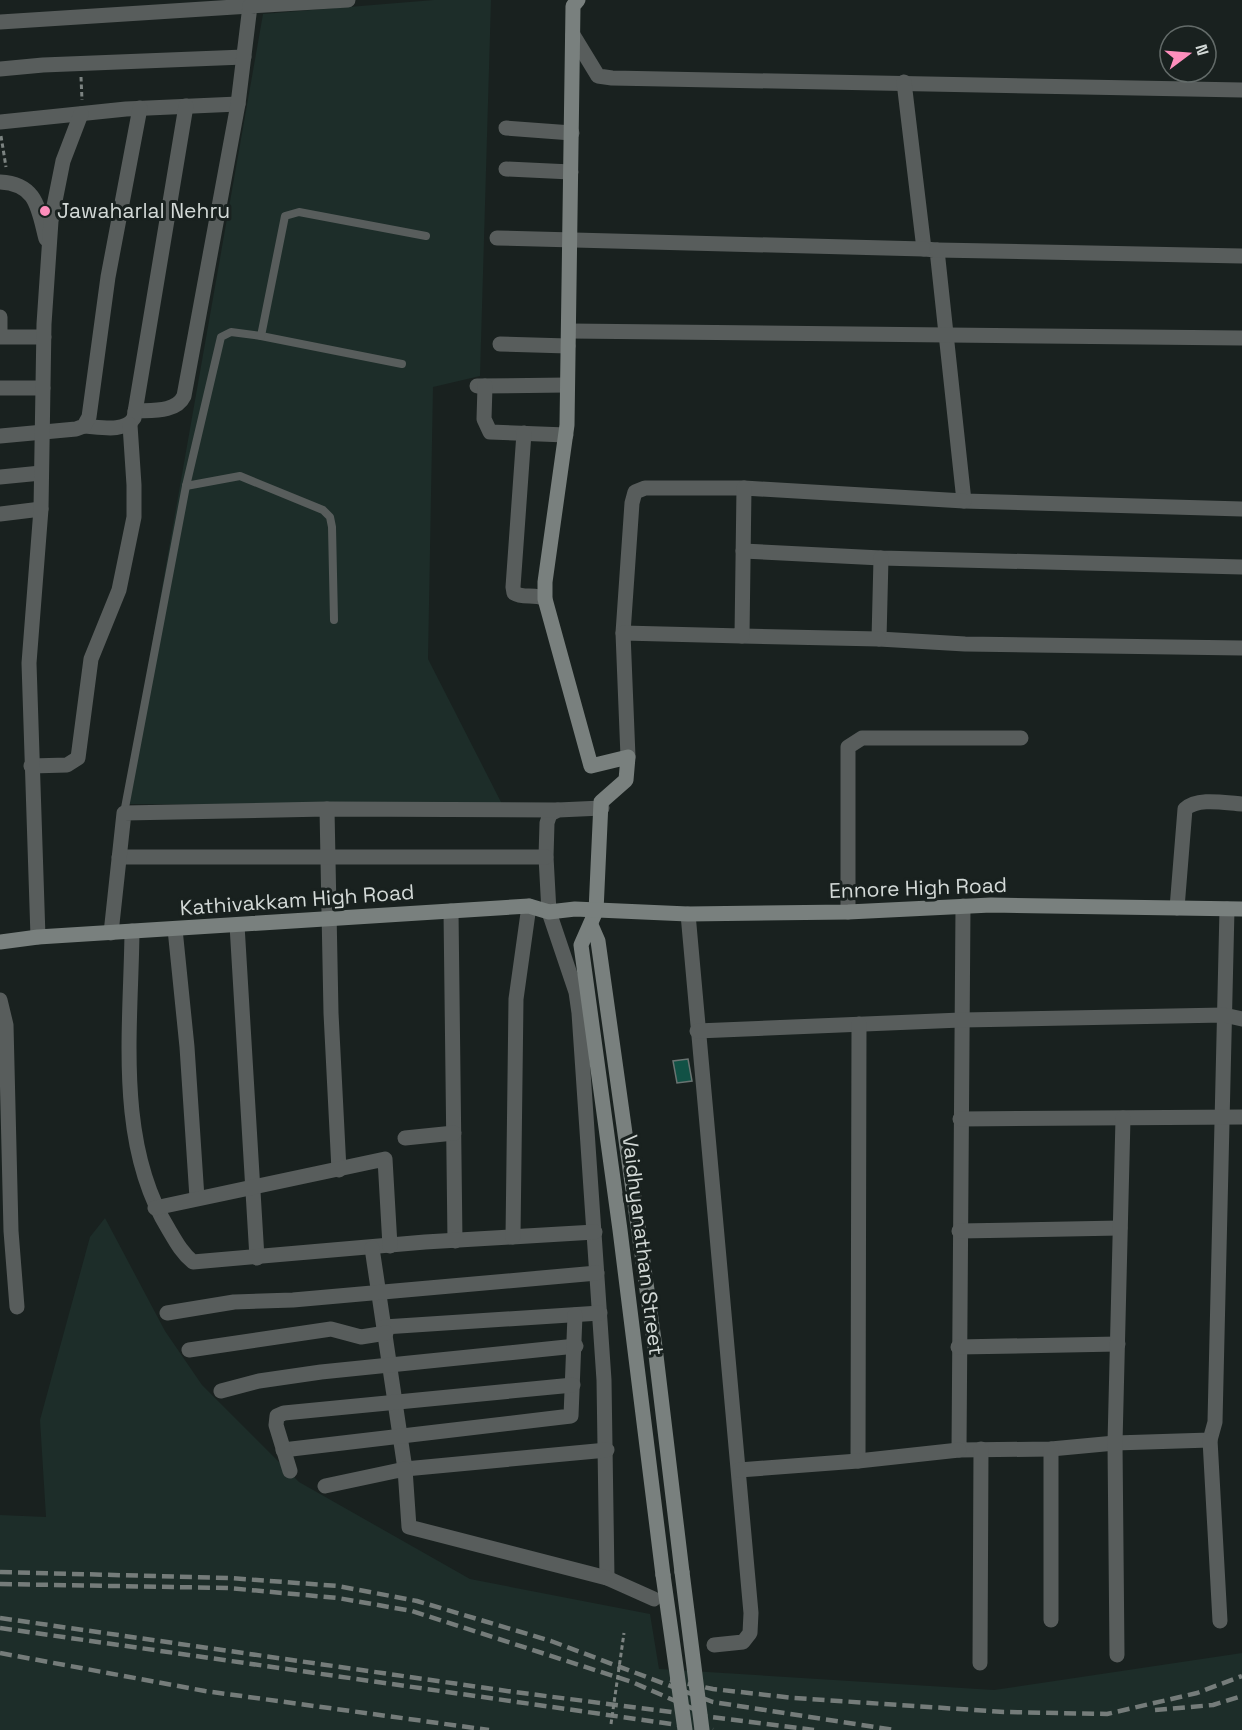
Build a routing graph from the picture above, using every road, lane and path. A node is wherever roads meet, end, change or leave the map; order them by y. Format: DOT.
graph roads {
  1 [pos="348,0"];
  2 [pos="573,1"];
  3 [pos="250,3"];
  4 [pos="0,22"];
  5 [pos="573,35"];
  6 [pos="244,57"];
  7 [pos="83,63"];
  8 [pos="0,69"];
  9 [pos="904,82"];
  10 [pos="1242,90"];
  11 [pos="238,104"];
  12 [pos="186,106"];
  13 [pos="140,108"];
  14 [pos="82,113"];
  15 [pos="0,122"];
  16 [pos="506,128"];
  17 [pos="572,134"];
  18 [pos="506,169"];
  19 [pos="572,172"];
  20 [pos="0,182"];
  21 [pos="21,186"];
  22 [pos="426,236"];
  23 [pos="497,238"];
  24 [pos="571,240"];
  25 [pos="49,250"];
  26 [pos="931,250"];
  27 [pos="1242,256"];
  28 [pos="0,317"];
  29 [pos="946,334"];
  30 [pos="261,336"];
  31 [pos="0,337"];
  32 [pos="44,337"];
  33 [pos="568,338"];
  34 [pos="1242,338"];
  35 [pos="500,344"];
  36 [pos="402,364"];
  37 [pos="567,385"];
  38 [pos="0,388"];
  39 [pos="43,388"];
  40 [pos="132,418"];
  41 [pos="84,426"];
  42 [pos="42,433"];
  43 [pos="524,433"];
  44 [pos="566,435"];
  45 [pos="0,436"];
  46 [pos="41,473"];
  47 [pos="0,477"];
  48 [pos="186,486"];
  49 [pos="744,488"];
  50 [pos="964,501"];
  51 [pos="41,509"];
  52 [pos="1242,509"];
  53 [pos="0,514"];
  54 [pos="743,551"];
  55 [pos="881,558"];
  56 [pos="1242,567"];
  57 [pos="545,599"];
  58 [pos="334,620"];
  59 [pos="623,633"];
  60 [pos="742,636"];
  61 [pos="879,639"];
  62 [pos="1242,648"];
  63 [pos="1021,738"];
  64 [pos="628,757"];
  65 [pos="31,766"];
  66 [pos="1242,804"];
  67 [pos="602,808"];
  68 [pos="327,809"];
  69 [pos="558,810"];
  70 [pos="124,813"];
  71 [pos="119,857"];
  72 [pos="546,857"];
  73 [pos="328,858"];
  74 [pos="529,906"];
  75 [pos="963,906"];
  76 [pos="1177,908"];
  77 [pos="1234,909"];
  78 [pos="451,911"];
  79 [pos="549,912"];
  80 [pos="848,912"];
  81 [pos="688,914"];
  82 [pos="594,918"];
  83 [pos="330,919"];
  84 [pos="237,925"];
  85 [pos="175,928"];
  86 [pos="132,931"];
  87 [pos="111,933"];
  88 [pos="38,937"];
  89 [pos="0,942"];
  90 [pos="0,1000"];
  91 [pos="1224,1015"];
  92 [pos="1242,1019"];
  93 [pos="961,1020"];
  94 [pos="859,1024"];
  95 [pos="697,1031"];
  96 [pos="1222,1117"];
  97 [pos="1242,1117"];
  98 [pos="1123,1118"];
  99 [pos="960,1119"];
  100 [pos="454,1133"];
  101 [pos="405,1138"];
  102 [pos="339,1170"];
  103 [pos="252,1187"];
  104 [pos="197,1198"];
  105 [pos="155,1208"];
  106 [pos="1120,1228"];
  107 [pos="959,1231"];
  108 [pos="595,1232"];
  109 [pos="513,1237"];
  110 [pos="455,1241"];
  111 [pos="390,1246"];
  112 [pos="372,1248"];
  113 [pos="257,1258"];
  114 [pos="597,1273"];
  115 [pos="379,1293"];
  116 [pos="17,1307"];
  117 [pos="167,1313"];
  118 [pos="600,1313"];
  119 [pos="575,1316"];
  120 [pos="385,1330"];
  121 [pos="1118,1344"];
  122 [pos="576,1346"];
  123 [pos="958,1347"];
  124 [pos="189,1350"];
  125 [pos="390,1364"];
  126 [pos="573,1385"];
  127 [pos="221,1391"];
  128 [pos="395,1401"];
  129 [pos="402,1437"];
  130 [pos="1210,1440"];
  131 [pos="1115,1443"];
  132 [pos="981,1449"];
  133 [pos="1051,1449"];
  134 [pos="283,1450"];
  135 [pos="607,1450"];
  136 [pos="959,1450"];
  137 [pos="858,1461"];
  138 [pos="405,1469"];
  139 [pos="739,1470"];
  140 [pos="290,1471"];
  141 [pos="325,1486"];
  142 [pos="607,1578"];
  143 [pos="654,1599"];
  144 [pos="1051,1620"];
  145 [pos="1220,1621"];
  146 [pos="624,1633"];
  147 [pos="714,1645"];
  148 [pos="1117,1655"];
  149 [pos="980,1663"];
  150 [pos="611,1724"];
  151 [pos="685,1730"];
  152 [pos="702,1730"];
  1 -- 3 [label="street"];
  2 -- 5 [label="main road"];
  3 -- 4 [label="street"];
  3 -- 6 [label="street"];
  5 -- 9 [label="street"];
  5 -- 17 [label="main road"];
  6 -- 7 [label="street"];
  6 -- 11 [label="street"];
  7 -- 8 [label="street"];
  7 -- 14 [label="path"];
  9 -- 10 [label="street"];
  9 -- 26 [label="street"];
  11 -- 12 [label="street"];
  11 -- 40 [label="street"];
  12 -- 13 [label="street"];
  12 -- 40 [label="street"];
  13 -- 14 [label="street"];
  13 -- 41 [label="street"];
  14 -- 15 [label="street"];
  14 -- 25 [label="street"];
  15 -- 21 [label="path"];
  16 -- 17 [label="street"];
  17 -- 19 [label="main road"];
  18 -- 19 [label="street"];
  19 -- 24 [label="main road"];
  20 -- 21 [label="street"];
  21 -- 25 [label="street"];
  22 -- 30 [label="lane"];
  23 -- 24 [label="street"];
  24 -- 26 [label="street"];
  24 -- 33 [label="main road"];
  25 -- 32 [label="street"];
  26 -- 27 [label="street"];
  26 -- 29 [label="street"];
  28 -- 31 [label="street"];
  29 -- 33 [label="street"];
  29 -- 34 [label="street"];
  29 -- 50 [label="street"];
  30 -- 36 [label="lane"];
  30 -- 48 [label="lane"];
  31 -- 32 [label="street"];
  32 -- 39 [label="street"];
  33 -- 35 [label="street"];
  33 -- 37 [label="main road"];
  37 -- 43 [label="street"];
  37 -- 44 [label="main road"];
  38 -- 39 [label="street"];
  39 -- 42 [label="street"];
  40 -- 41 [label="street"];
  40 -- 65 [label="street"];
  41 -- 42 [label="street"];
  42 -- 45 [label="street"];
  42 -- 46 [label="street"];
  43 -- 44 [label="street"];
  43 -- 57 [label="street"];
  44 -- 57 [label="main road"];
  46 -- 47 [label="street"];
  46 -- 51 [label="street"];
  48 -- 58 [label="lane"];
  48 -- 70 [label="lane"];
  49 -- 50 [label="street"];
  49 -- 54 [label="street"];
  49 -- 59 [label="street"];
  50 -- 52 [label="street"];
  51 -- 53 [label="street"];
  51 -- 65 [label="street"];
  54 -- 55 [label="street"];
  54 -- 60 [label="street"];
  55 -- 56 [label="street"];
  55 -- 61 [label="street"];
  57 -- 64 [label="main road"];
  59 -- 60 [label="street"];
  59 -- 64 [label="street"];
  60 -- 61 [label="street"];
  61 -- 62 [label="street"];
  63 -- 80 [label="street"];
  64 -- 67 [label="main road"];
  65 -- 88 [label="street"];
  66 -- 76 [label="street"];
  67 -- 69 [label="street"];
  67 -- 82 [label="main road"];
  68 -- 69 [label="street"];
  68 -- 70 [label="street"];
  68 -- 73 [label="street"];
  69 -- 72 [label="street"];
  70 -- 71 [label="street"];
  71 -- 73 [label="street"];
  71 -- 87 [label="street"];
  72 -- 73 [label="street"];
  72 -- 79 [label="street"];
  73 -- 83 [label="street"];
  74 -- 78 [label="main road, Kathivakkam High Road"];
  74 -- 79 [label="main road, Kathivakkam High Road"];
  74 -- 109 [label="street"];
  75 -- 76 [label="main road, Ennore High Road"];
  75 -- 80 [label="main road, Ennore High Road"];
  75 -- 93 [label="street"];
  76 -- 77 [label="main road, Ennore High Road"];
  77 -- 91 [label="street"];
  78 -- 83 [label="main road, Kathivakkam High Road"];
  78 -- 100 [label="street"];
  79 -- 82 [label="main road, Kathivakkam High Road"];
  79 -- 108 [label="street"];
  80 -- 81 [label="main road, Ennore High Road"];
  81 -- 82 [label="main road, Ennore High Road"];
  81 -- 95 [label="street"];
  82 -- 151 [label="main road, Vaidhyanathan Street, bridge"];
  82 -- 152 [label="main road, Vaidhyanathan Street, bridge"];
  83 -- 84 [label="main road, Kathivakkam High Road"];
  83 -- 102 [label="street"];
  84 -- 85 [label="main road, Kathivakkam High Road"];
  84 -- 103 [label="street"];
  85 -- 86 [label="main road, Kathivakkam High Road"];
  85 -- 104 [label="street"];
  86 -- 87 [label="main road, Kathivakkam High Road"];
  86 -- 105 [label="street"];
  87 -- 88 [label="main road, Kathivakkam High Road"];
  88 -- 89 [label="main road, Kathivakkam High Road"];
  90 -- 116 [label="street"];
  91 -- 92 [label="street"];
  91 -- 93 [label="street"];
  91 -- 96 [label="street"];
  93 -- 94 [label="street"];
  93 -- 99 [label="street"];
  94 -- 95 [label="street"];
  94 -- 137 [label="street"];
  95 -- 139 [label="street"];
  96 -- 97 [label="street"];
  96 -- 98 [label="street"];
  96 -- 130 [label="street"];
  98 -- 99 [label="street"];
  98 -- 106 [label="street"];
  99 -- 107 [label="street"];
  100 -- 101 [label="street"];
  100 -- 110 [label="street"];
  102 -- 103 [label="street"];
  102 -- 111 [label="street"];
  103 -- 104 [label="street"];
  103 -- 113 [label="street"];
  104 -- 105 [label="street"];
  105 -- 113 [label="street"];
  106 -- 107 [label="street"];
  106 -- 121 [label="street"];
  107 -- 123 [label="street"];
  108 -- 109 [label="street"];
  108 -- 114 [label="street"];
  109 -- 110 [label="street"];
  110 -- 111 [label="street"];
  111 -- 112 [label="street"];
  112 -- 113 [label="street"];
  112 -- 115 [label="street"];
  114 -- 115 [label="street"];
  114 -- 118 [label="street"];
  115 -- 117 [label="street"];
  115 -- 120 [label="street"];
  118 -- 119 [label="street"];
  118 -- 135 [label="street"];
  119 -- 120 [label="street"];
  119 -- 122 [label="street"];
  120 -- 124 [label="street"];
  120 -- 125 [label="street"];
  121 -- 123 [label="street"];
  121 -- 131 [label="street"];
  122 -- 125 [label="street"];
  122 -- 126 [label="street"];
  123 -- 136 [label="street"];
  125 -- 127 [label="street"];
  125 -- 128 [label="street"];
  126 -- 128 [label="street"];
  126 -- 129 [label="street"];
  128 -- 129 [label="street"];
  128 -- 134 [label="street"];
  129 -- 134 [label="street"];
  129 -- 138 [label="street"];
  130 -- 131 [label="street"];
  130 -- 145 [label="street"];
  131 -- 133 [label="street"];
  131 -- 148 [label="street"];
  132 -- 133 [label="street"];
  132 -- 136 [label="street"];
  132 -- 149 [label="street"];
  133 -- 144 [label="street"];
  134 -- 140 [label="street"];
  135 -- 138 [label="street"];
  135 -- 142 [label="street"];
  136 -- 137 [label="street"];
  137 -- 139 [label="street"];
  138 -- 141 [label="street"];
  138 -- 142 [label="street"];
  139 -- 147 [label="street"];
  142 -- 143 [label="street"];
  146 -- 150 [label="path, bridge"];
}
